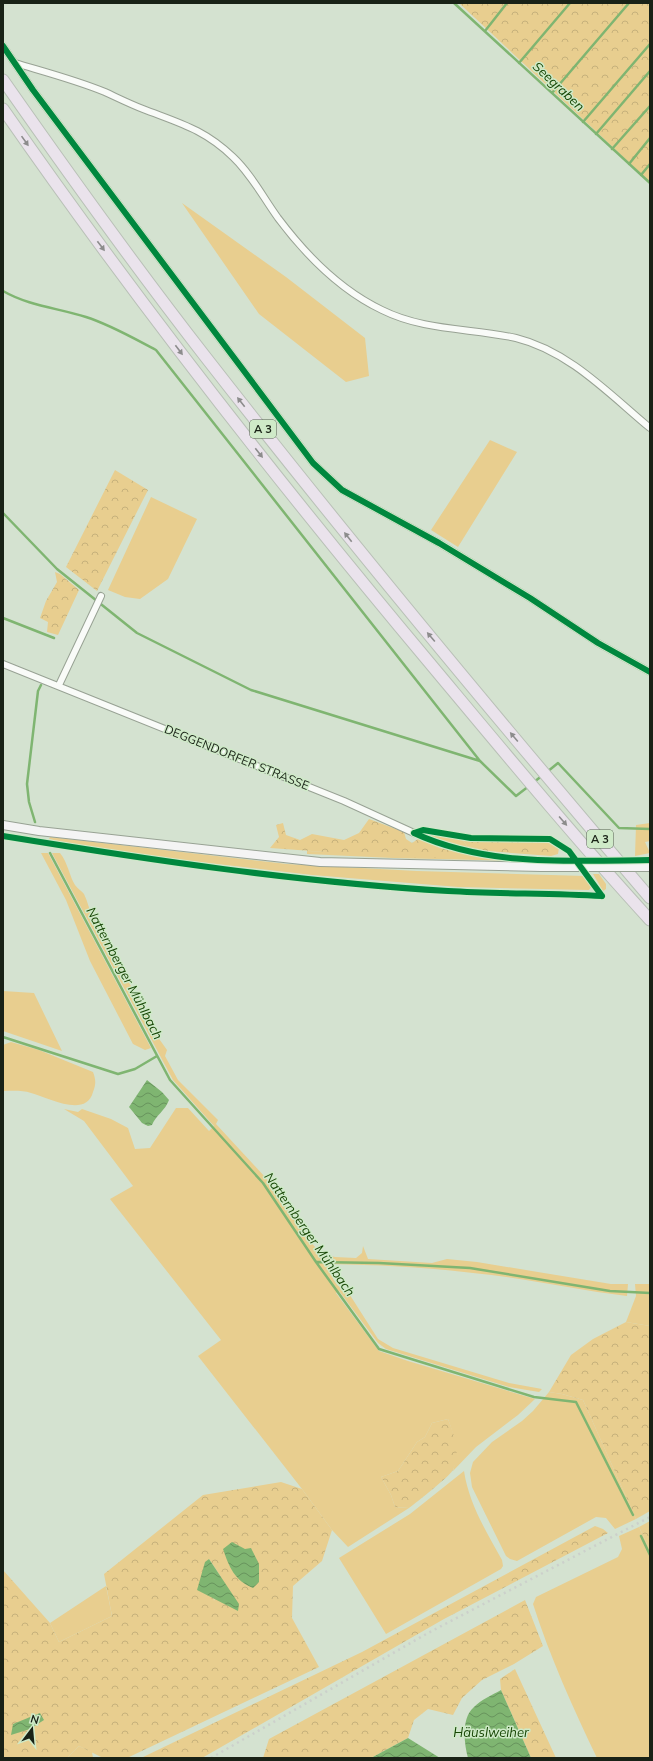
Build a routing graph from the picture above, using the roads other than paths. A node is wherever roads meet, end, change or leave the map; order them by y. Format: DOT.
graph roads {
  1 [pos="3,46"];
  2 [pos="15,63"];
  3 [pos="3,80"];
  4 [pos="3,109"];
  5 [pos="650,428"];
  6 [pos="99,600"];
  7 [pos="3,664"];
  8 [pos="650,672"];
  9 [pos="59,685"];
  10 [pos="3,825"];
  11 [pos="414,833"];
  12 [pos="650,867"];
  13 [pos="650,898"];
  14 [pos="650,920"];
  1 -- 2 [label="street"];
  2 -- 5 [label="street"];
  2 -- 8 [label="street"];
  13 -- 3 [label="highway, A 3, one-way"];
  4 -- 14 [label="highway, A 3, one-way"];
  6 -- 9 [label="street"];
  7 -- 9 [label="street, DEGGENDORFER STRASSE"];
  9 -- 11 [label="street, DEGGENDORFER STRASSE"];
  10 -- 12 [label="main road, bridge"];
}
